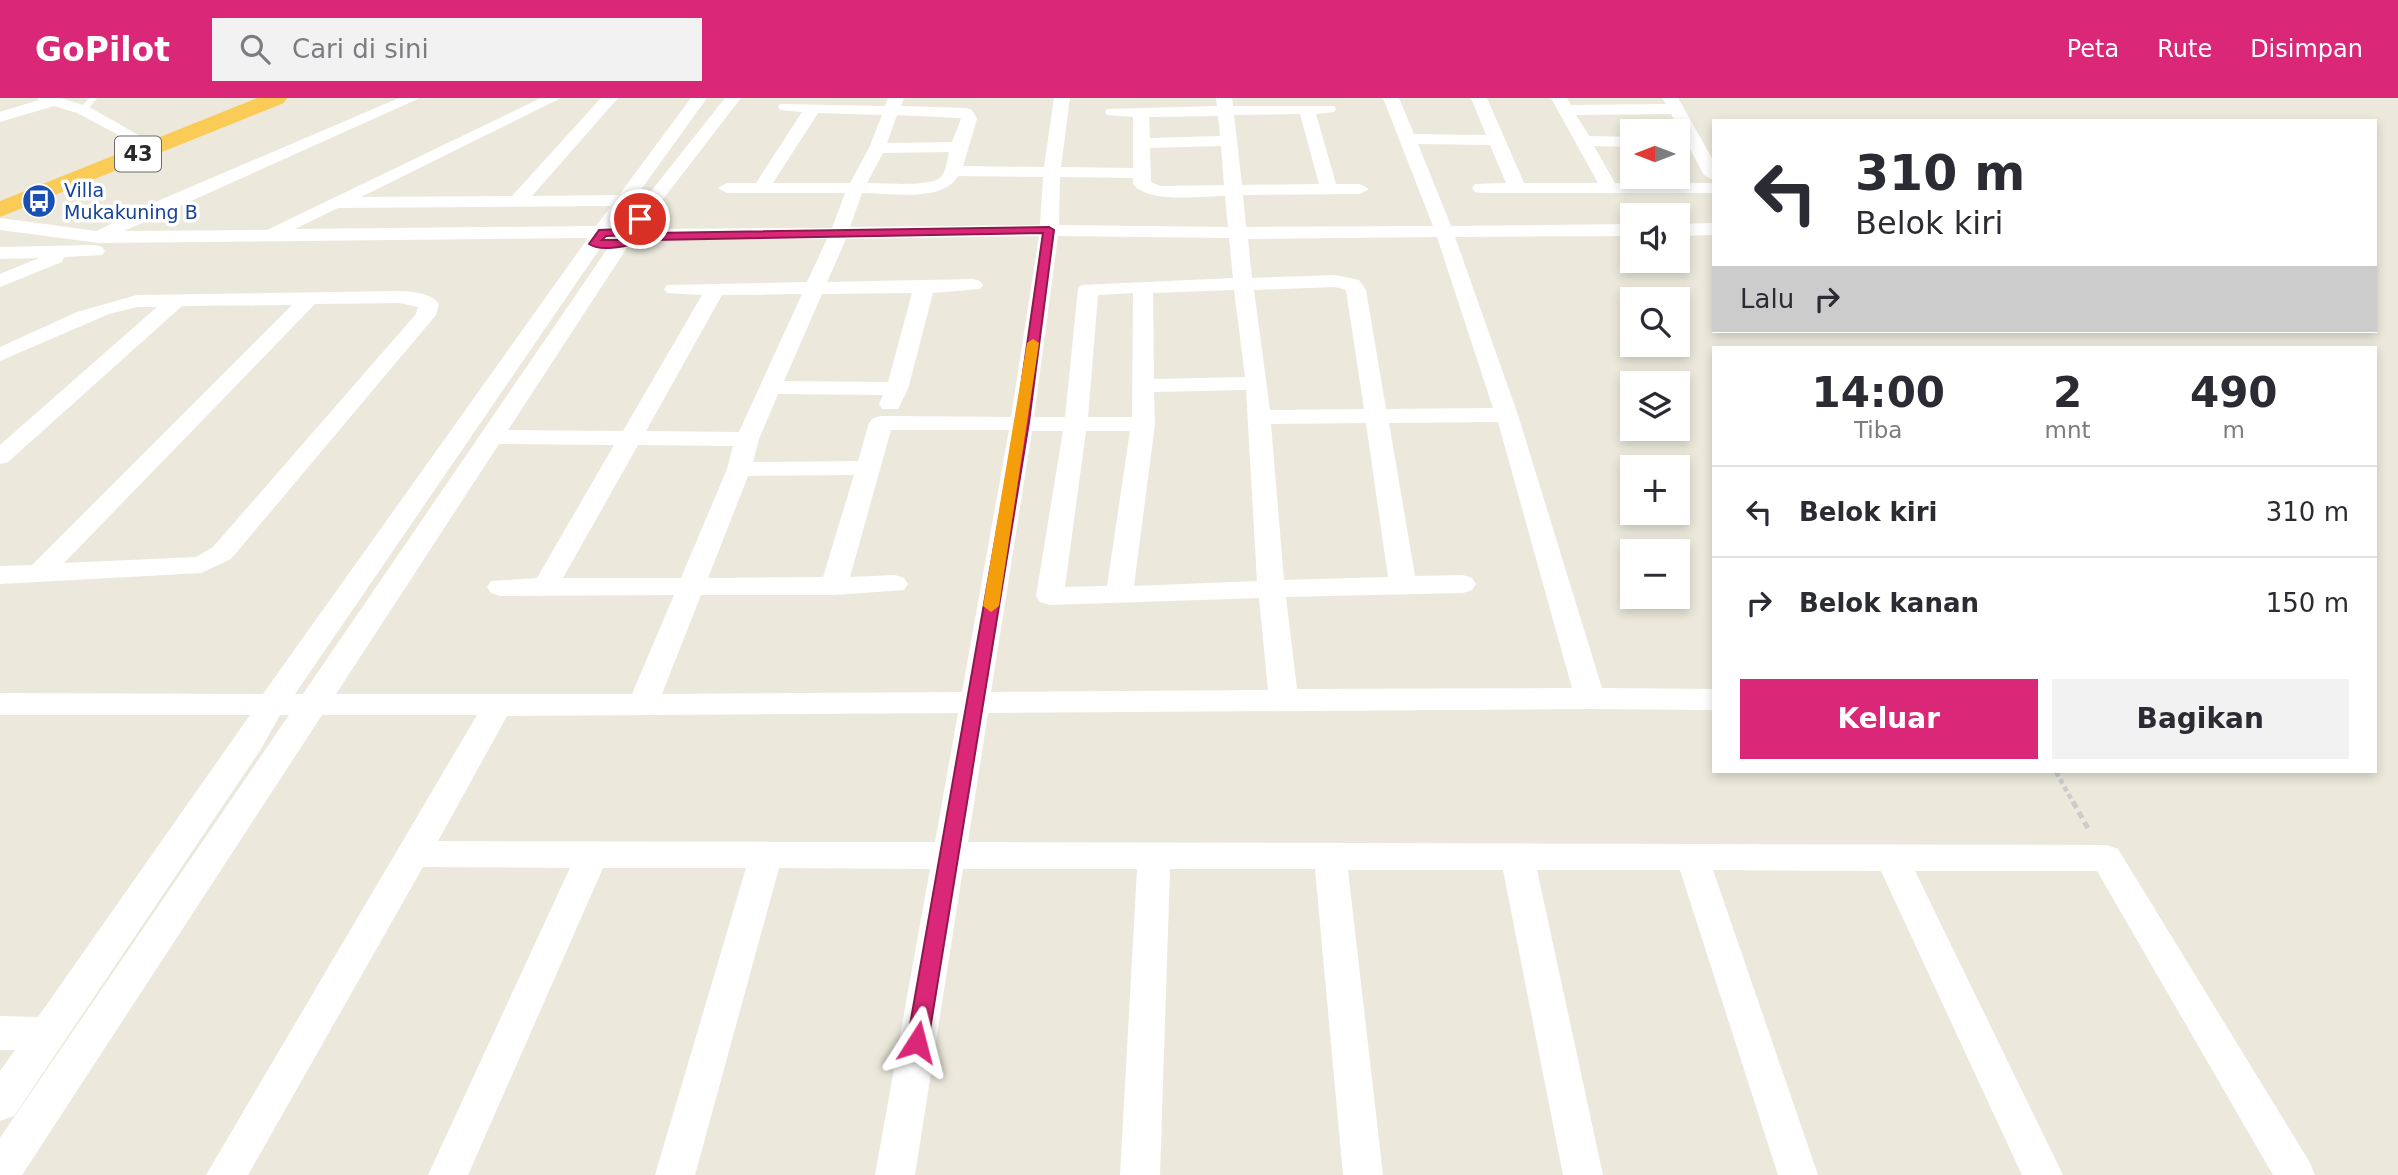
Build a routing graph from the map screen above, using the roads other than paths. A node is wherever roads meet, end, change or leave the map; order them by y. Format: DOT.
graph roads {
  1 [pos="234,98"];
  2 [pos="276,98"];
  3 [pos="412,98"];
  4 [pos="553,98"];
  5 [pos="610,98"];
  6 [pos="699,98"];
  7 [pos="733,98"];
  8 [pos="1062,98"];
  9 [pos="1391,98"];
  10 [pos="1479,98"];
  11 [pos="49,99"];
  12 [pos="1673,103"];
  13 [pos="88,104"];
  14 [pos="893,104"];
  15 [pos="1225,104"];
  16 [pos="1563,104"];
  17 [pos="786,107"];
  18 [pos="814,108"];
  19 [pos="1328,109"];
  20 [pos="1307,110"];
  21 [pos="1141,112"];
  22 [pos="1113,113"];
  23 [pos="0,117"];
  24 [pos="134,137"];
  25 [pos="1407,139"];
  26 [pos="1499,140"];
  27 [pos="1227,141"];
  28 [pos="1585,141"];
  29 [pos="1620,142"];
  30 [pos="1141,143"];
  31 [pos="958,147"];
  32 [pos="1690,147"];
  33 [pos="877,148"];
  34 [pos="953,172"];
  35 [pos="1052,173"];
  36 [pos="1141,173"];
  37 [pos="1712,174"];
  38 [pos="727,188"];
  39 [pos="761,188"];
  40 [pos="1481,188"];
  41 [pos="1517,188"];
  42 [pos="1712,188"];
  43 [pos="1360,189"];
  44 [pos="1610,189"];
  45 [pos="0,190"];
  46 [pos="855,190"];
  47 [pos="1329,190"];
  48 [pos="1233,191"];
  49 [pos="624,200"];
  50 [pos="517,201"];
  51 [pos="335,203"];
  52 [pos="0,210"];
  53 [pos="0,224"];
  54 [pos="1712,229"];
  55 [pos="1049,230"];
  56 [pos="1620,230"];
  57 [pos="1690,230"];
  58 [pos="1444,231"];
  59 [pos="839,233"];
  60 [pos="1239,233"];
  61 [pos="99,237"];
  62 [pos="266,237"];
  63 [pos="612,238"];
  64 [pos="238,249"];
  65 [pos="70,252"];
  66 [pos="0,253"];
  67 [pos="0,281"];
  68 [pos="1243,284"];
  69 [pos="972,285"];
  70 [pos="925,287"];
  71 [pos="1143,287"];
  72 [pos="716,288"];
  73 [pos="814,288"];
  74 [pos="674,289"];
  75 [pos="309,299"];
  76 [pos="177,300"];
  77 [pos="0,355"];
  78 [pos="1257,383"];
  79 [pos="1144,386"];
  80 [pos="770,387"];
  81 [pos="897,389"];
  82 [pos="1507,415"];
  83 [pos="1376,416"];
  84 [pos="1259,418"];
  85 [pos="1022,422"];
  86 [pos="1076,422"];
  87 [pos="881,423"];
  88 [pos="1143,424"];
  89 [pos="494,437"];
  90 [pos="629,437"];
  91 [pos="747,439"];
  92 [pos="0,457"];
  93 [pos="868,468"];
  94 [pos="739,469"];
  95 [pos="38,574"];
  96 [pos="0,575"];
  97 [pos="895,584"];
  98 [pos="1463,584"];
  99 [pos="834,586"];
  100 [pos="1403,586"];
  101 [pos="500,587"];
  102 [pos="545,587"];
  103 [pos="691,587"];
  104 [pos="1271,589"];
  105 [pos="1119,595"];
  106 [pos="1590,698"];
  107 [pos="1284,700"];
  108 [pos="1712,701"];
  109 [pos="975,702"];
  110 [pos="0,704"];
  111 [pos="272,704"];
  112 [pos="643,704"];
  113 [pos="312,705"];
  114 [pos="498,705"];
  115 [pos="414,855"];
  116 [pos="592,855"];
  117 [pos="766,855"];
  118 [pos="948,855"];
  119 [pos="1154,855"];
  120 [pos="1330,855"];
  121 [pos="1517,856"];
  122 [pos="1692,856"];
  123 [pos="1891,856"];
  124 [pos="0,1033"];
  125 [pos="48,1034"];
  126 [pos="0,1102"];
  127 [pos="0,1173"];
  128 [pos="226,1175"];
  129 [pos="448,1175"];
  130 [pos="675,1175"];
  131 [pos="895,1175"];
  132 [pos="1140,1175"];
  133 [pos="1363,1175"];
  134 [pos="1583,1175"];
  135 [pos="1798,1175"];
  136 [pos="2043,1175"];
  137 [pos="2295,1175"];
  1 -- 24 [label="highway, 43"];
  2 -- 52 [label="highway, 43"];
  3 -- 61 [label="street"];
  4 -- 51 [label="street"];
  5 -- 50 [label="street"];
  6 -- 49 [label="street"];
  7 -- 63 [label="street"];
  8 -- 35 [label="street"];
  9 -- 25 [label="street"];
  10 -- 26 [label="street"];
  11 -- 13 [label="street"];
  11 -- 23 [label="street"];
  12 -- 16 [label="street"];
  13 -- 24 [label="street"];
  14 -- 18 [label="street"];
  14 -- 31 [label="street"];
  14 -- 33 [label="street"];
  15 -- 20 [label="street"];
  15 -- 21 [label="street"];
  15 -- 27 [label="street"];
  16 -- 28 [label="street"];
  17 -- 18 [label="street"];
  18 -- 39 [label="street"];
  19 -- 20 [label="street"];
  20 -- 47 [label="street"];
  21 -- 22 [label="street"];
  21 -- 30 [label="street"];
  24 -- 45 [label="highway, 43"];
  25 -- 26 [label="street"];
  25 -- 58 [label="street"];
  26 -- 41 [label="street"];
  27 -- 30 [label="street"];
  27 -- 48 [label="street"];
  28 -- 29 [label="street"];
  28 -- 44 [label="street"];
  30 -- 36 [label="street"];
  31 -- 33 [label="street"];
  31 -- 34 [label="street"];
  32 -- 37 [label="street"];
  33 -- 46 [label="street"];
  34 -- 35 [label="street"];
  34 -- 46 [label="street"];
  35 -- 36 [label="street"];
  35 -- 55 [label="street"];
  36 -- 48 [label="street"];
  38 -- 39 [label="street"];
  39 -- 46 [label="street"];
  40 -- 41 [label="street"];
  41 -- 44 [label="street"];
  42 -- 44 [label="street"];
  43 -- 47 [label="street"];
  46 -- 59 [label="street"];
  47 -- 48 [label="street"];
  48 -- 60 [label="street"];
  49 -- 50 [label="street"];
  49 -- 63 [label="street"];
  50 -- 51 [label="street"];
  51 -- 62 [label="street"];
  53 -- 61 [label="street"];
  54 -- 57 [label="street"];
  55 -- 59 [label="street"];
  55 -- 60 [label="street"];
  55 -- 85 [label="street"];
  56 -- 58 [label="street"];
  58 -- 60 [label="street"];
  58 -- 82 [label="street"];
  59 -- 63 [label="street"];
  59 -- 73 [label="street"];
  60 -- 68 [label="street"];
  61 -- 62 [label="street"];
  61 -- 65 [label="street"];
  62 -- 63 [label="street"];
  62 -- 64 [label="street"];
  63 -- 64 [label="street"];
  63 -- 89 [label="street"];
  63 -- 111 [label="street"];
  64 -- 65 [label="street"];
  65 -- 66 [label="street"];
  65 -- 67 [label="street"];
  68 -- 71 [label="street"];
  68 -- 78 [label="street"];
  68 -- 83 [label="street"];
  69 -- 70 [label="street"];
  70 -- 73 [label="street"];
  70 -- 81 [label="street"];
  71 -- 79 [label="street"];
  71 -- 86 [label="street"];
  72 -- 73 [label="street"];
  72 -- 74 [label="street"];
  72 -- 90 [label="street"];
  73 -- 80 [label="street"];
  75 -- 76 [label="street"];
  75 -- 95 [label="street"];
  75 -- 95 [label="street"];
  76 -- 77 [label="street"];
  76 -- 92 [label="street"];
  78 -- 79 [label="street"];
  78 -- 84 [label="street"];
  79 -- 88 [label="street"];
  80 -- 81 [label="street"];
  80 -- 91 [label="street"];
  81 -- 87 [label="street"];
  82 -- 83 [label="street"];
  82 -- 106 [label="street"];
  83 -- 84 [label="street"];
  83 -- 100 [label="street"];
  84 -- 104 [label="street"];
  85 -- 86 [label="street"];
  85 -- 87 [label="street"];
  85 -- 109 [label="street"];
  86 -- 88 [label="street"];
  86 -- 105 [label="street"];
  87 -- 93 [label="street"];
  88 -- 105 [label="street"];
  89 -- 90 [label="street"];
  89 -- 113 [label="street"];
  90 -- 91 [label="street"];
  90 -- 102 [label="street"];
  91 -- 94 [label="street"];
  93 -- 94 [label="street"];
  93 -- 99 [label="street"];
  94 -- 103 [label="street"];
  95 -- 96 [label="street"];
  97 -- 99 [label="street"];
  98 -- 100 [label="street"];
  99 -- 103 [label="street"];
  100 -- 104 [label="street"];
  101 -- 102 [label="street"];
  102 -- 103 [label="street"];
  103 -- 112 [label="street"];
  104 -- 105 [label="street"];
  104 -- 107 [label="street"];
  106 -- 107 [label="street"];
  106 -- 108 [label="street"];
  107 -- 109 [label="street"];
  109 -- 112 [label="street"];
  109 -- 118 [label="street"];
  110 -- 111 [label="street"];
  111 -- 113 [label="street"];
  111 -- 125 [label="street"];
  112 -- 114 [label="street"];
  113 -- 114 [label="street"];
  113 -- 127 [label="street"];
  114 -- 115 [label="street"];
  115 -- 116 [label="street"];
  115 -- 128 [label="street"];
  116 -- 117 [label="street"];
  116 -- 129 [label="street"];
  117 -- 118 [label="street"];
  117 -- 130 [label="street"];
  118 -- 119 [label="street"];
  118 -- 131 [label="street"];
  119 -- 120 [label="street"];
  119 -- 132 [label="street"];
  120 -- 121 [label="street"];
  120 -- 133 [label="street"];
  121 -- 122 [label="street"];
  121 -- 134 [label="street"];
  122 -- 123 [label="street"];
  122 -- 135 [label="street"];
  123 -- 136 [label="street"];
  123 -- 137 [label="street"];
  124 -- 125 [label="street"];
  125 -- 126 [label="street"];
}
